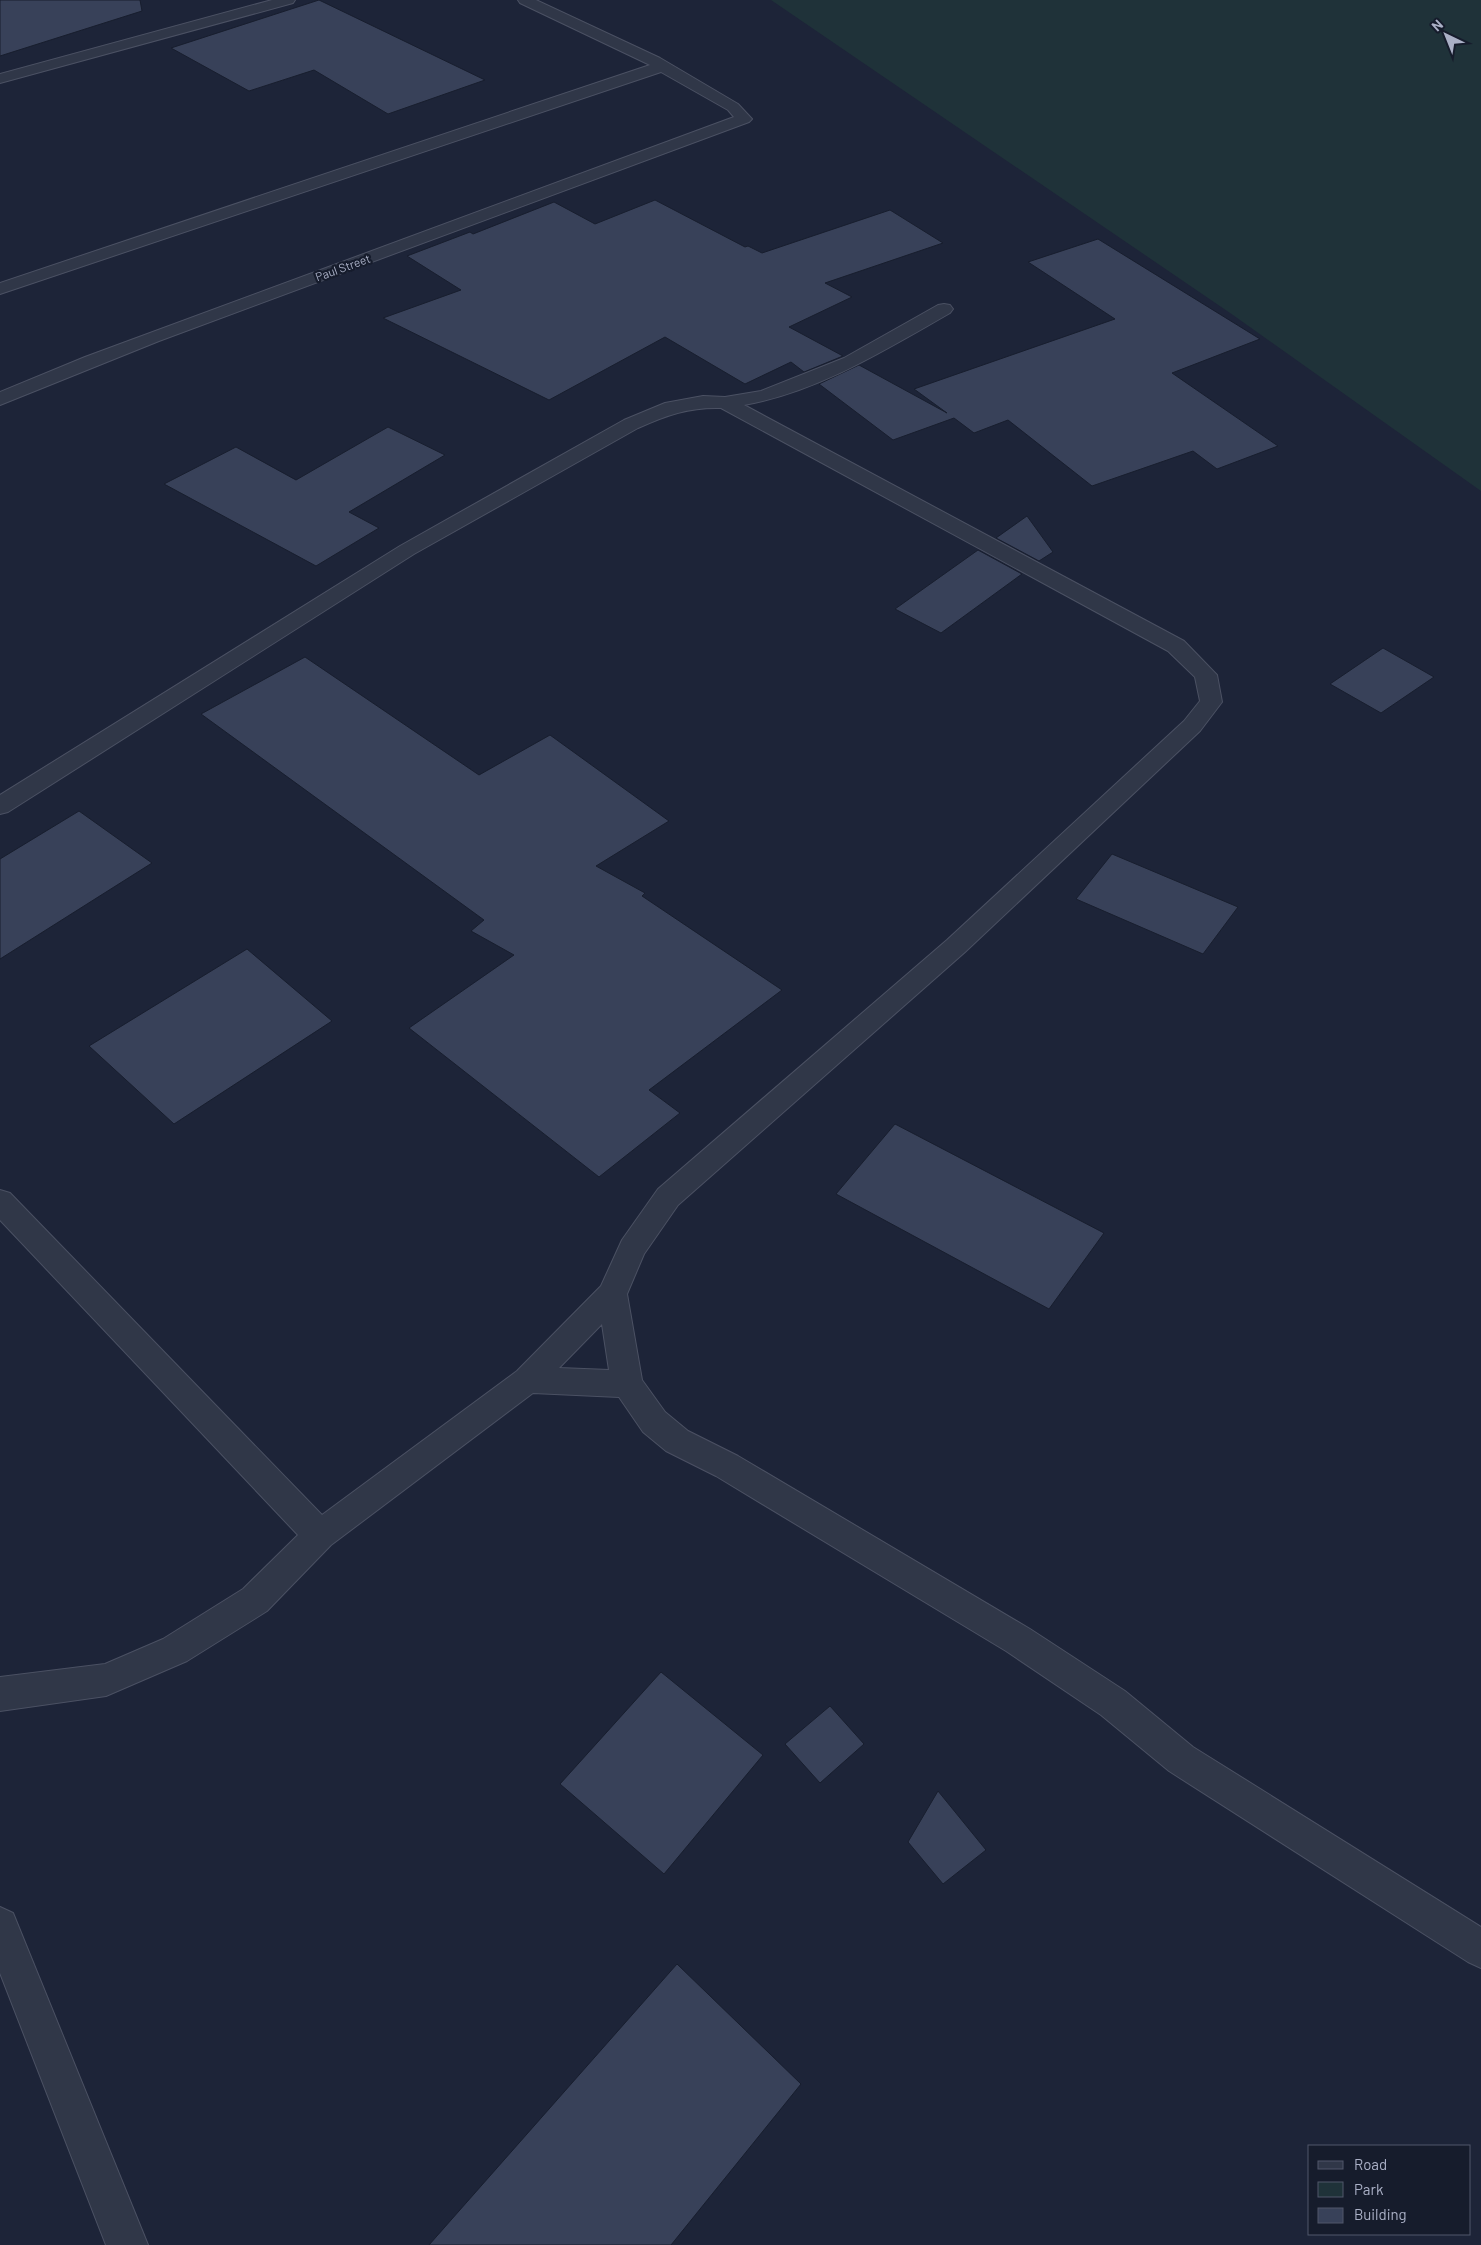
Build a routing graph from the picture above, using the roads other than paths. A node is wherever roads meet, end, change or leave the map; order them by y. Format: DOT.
graph roads {
  1 [pos="288,0"];
  2 [pos="526,0"];
  3 [pos="658,64"];
  4 [pos="0,79"];
  5 [pos="0,289"];
  6 [pos="944,309"];
  7 [pos="0,399"];
  8 [pos="725,403"];
  9 [pos="0,806"];
  10 [pos="0,1201"];
  11 [pos="612,1294"];
  12 [pos="528,1380"];
  13 [pos="627,1384"];
  14 [pos="320,1535"];
  15 [pos="0,1694"];
  16 [pos="0,1926"];
  17 [pos="1481,1949"];
  18 [pos="127,2245"];
  1 -- 4 [label="street"];
  2 -- 3 [label="street"];
  3 -- 5 [label="street"];
  3 -- 7 [label="street, Paul Street"];
  6 -- 8 [label="street"];
  8 -- 9 [label="street"];
  8 -- 11 [label="street"];
  10 -- 14 [label="street"];
  11 -- 12 [label="street"];
  11 -- 13 [label="street"];
  12 -- 13 [label="street"];
  12 -- 14 [label="street"];
  13 -- 17 [label="street"];
  14 -- 15 [label="street"];
  16 -- 18 [label="street"];
}
